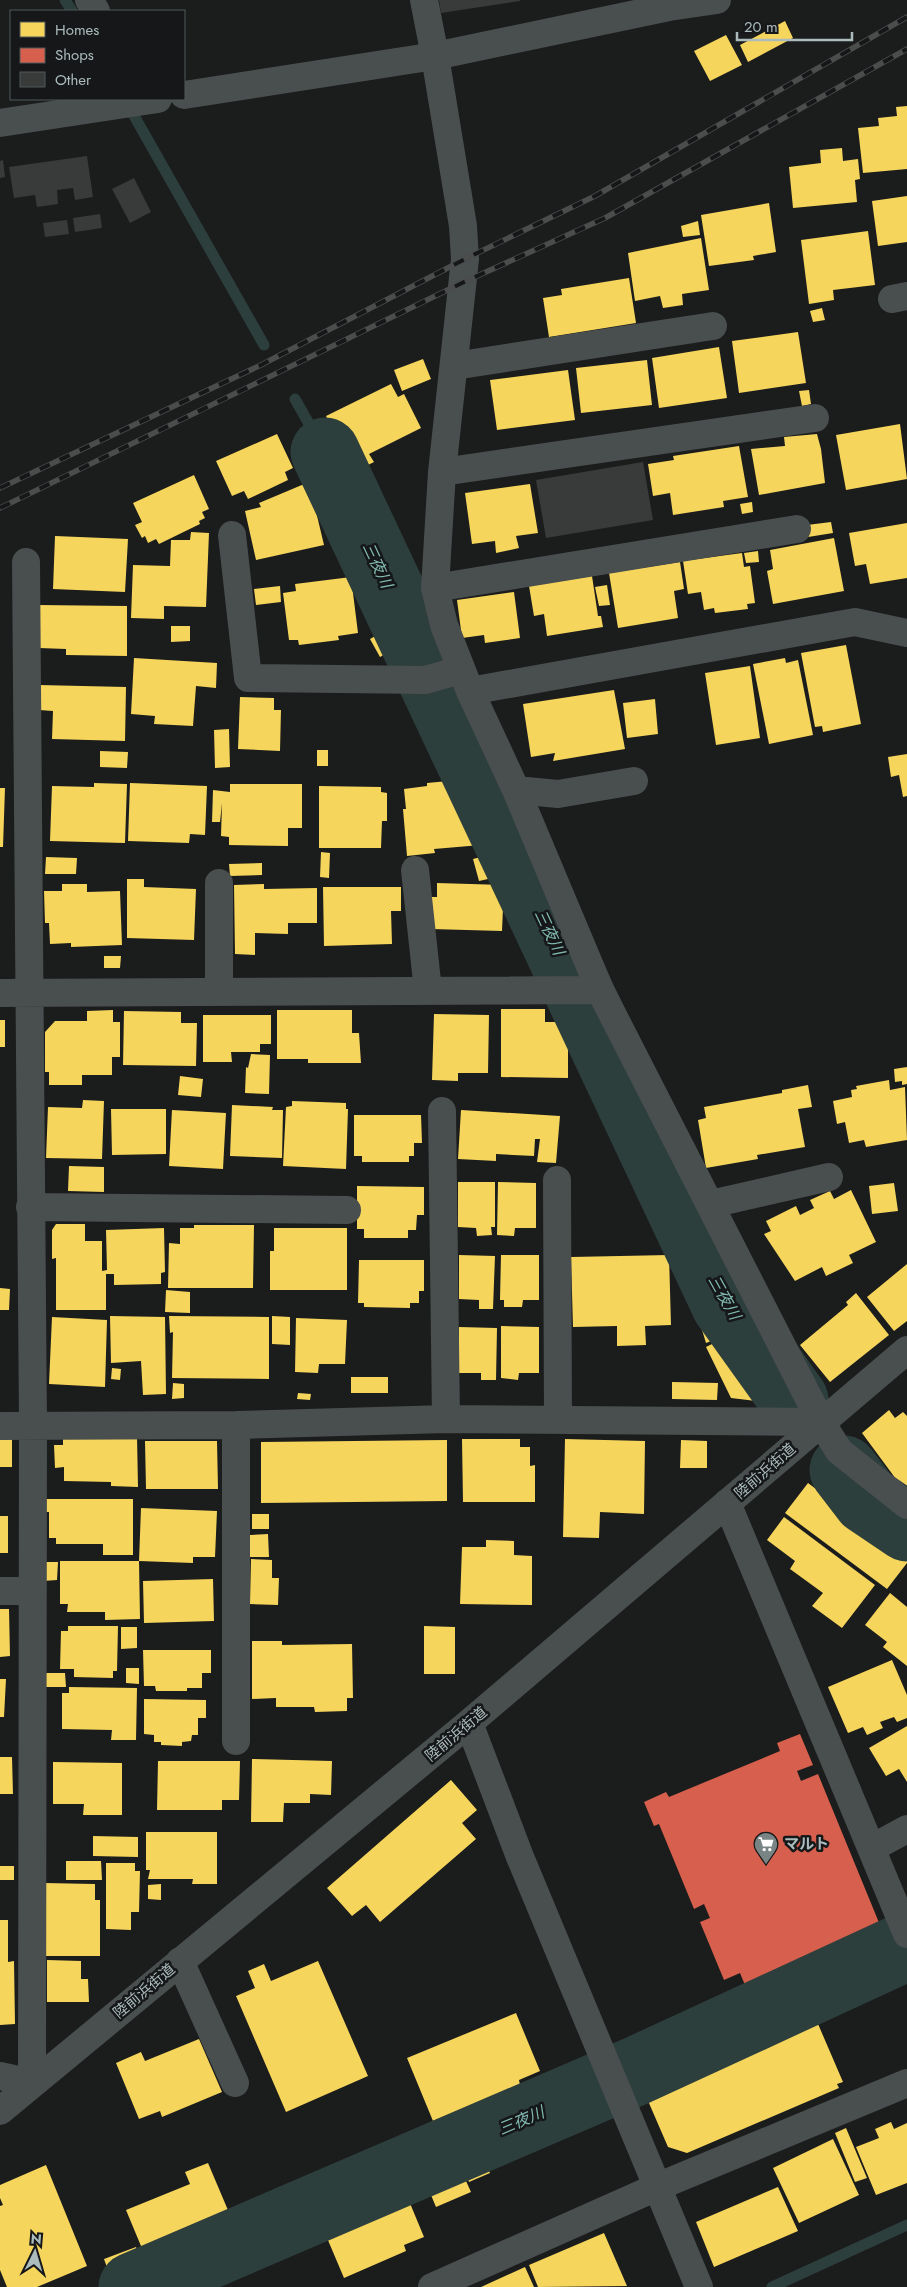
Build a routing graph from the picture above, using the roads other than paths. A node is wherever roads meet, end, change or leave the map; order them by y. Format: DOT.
graph roads {
  1 [pos="424,0"];
  2 [pos="717,0"];
  3 [pos="435,56"];
  4 [pos="185,95"];
  5 [pos="142,101"];
  6 [pos="0,123"];
  7 [pos="713,326"];
  8 [pos="454,366"];
  9 [pos="815,418"];
  10 [pos="442,472"];
  11 [pos="797,529"];
  12 [pos="232,535"];
  13 [pos="26,562"];
  14 [pos="435,588"];
  15 [pos="907,633"];
  16 [pos="466,680"];
  17 [pos="634,782"];
  18 [pos="516,790"];
  19 [pos="415,870"];
  20 [pos="219,883"];
  21 [pos="600,990"];
  22 [pos="428,991"];
  23 [pos="219,992"];
  24 [pos="0,993"];
  25 [pos="28,993"];
  26 [pos="442,1111"];
  27 [pos="829,1177"];
  28 [pos="557,1180"];
  29 [pos="711,1204"];
  30 [pos="30,1207"];
  31 [pos="347,1210"];
  32 [pos="907,1350"];
  33 [pos="446,1419"];
  34 [pos="558,1420"];
  35 [pos="821,1422"];
  36 [pos="33,1425"];
  37 [pos="236,1425"];
  38 [pos="0,1426"];
  39 [pos="727,1503"];
  40 [pos="907,1506"];
  41 [pos="0,1591"];
  42 [pos="32,1591"];
  43 [pos="469,1723"];
  44 [pos="236,1741"];
  45 [pos="907,1829"];
  46 [pos="872,1848"];
  47 [pos="907,1934"];
  48 [pos="180,1961"];
  49 [pos="0,2076"];
  50 [pos="32,2083"];
  51 [pos="235,2083"];
  52 [pos="907,2083"];
  53 [pos="0,2111"];
  54 [pos="657,2187"];
  55 [pos="432,2287"];
  56 [pos="699,2287"];
  1 -- 3 [label="street"];
  2 -- 3 [label="street"];
  3 -- 4 [label="street"];
  3 -- 8 [label="street"];
  5 -- 6 [label="street"];
  7 -- 8 [label="street"];
  8 -- 10 [label="street"];
  9 -- 10 [label="street"];
  10 -- 14 [label="street"];
  11 -- 14 [label="street"];
  12 -- 16 [label="street"];
  13 -- 25 [label="street"];
  14 -- 16 [label="street"];
  15 -- 16 [label="street"];
  16 -- 18 [label="street"];
  17 -- 18 [label="street"];
  18 -- 21 [label="street"];
  19 -- 22 [label="street"];
  20 -- 23 [label="street"];
  21 -- 22 [label="street"];
  21 -- 29 [label="street"];
  22 -- 23 [label="street"];
  23 -- 25 [label="street"];
  24 -- 25 [label="street"];
  25 -- 30 [label="street"];
  26 -- 33 [label="street"];
  27 -- 29 [label="street"];
  28 -- 34 [label="street"];
  29 -- 35 [label="street"];
  30 -- 31 [label="street"];
  30 -- 36 [label="street"];
  32 -- 35 [label="street, 陸前浜街道"];
  33 -- 34 [label="street"];
  33 -- 37 [label="street"];
  34 -- 35 [label="street"];
  35 -- 39 [label="street, 陸前浜街道"];
  35 -- 40 [label="street"];
  36 -- 37 [label="street"];
  36 -- 38 [label="street"];
  36 -- 42 [label="street"];
  37 -- 44 [label="street"];
  39 -- 43 [label="street, 陸前浜街道"];
  39 -- 46 [label="street"];
  41 -- 42 [label="street"];
  42 -- 50 [label="street"];
  43 -- 48 [label="street, 陸前浜街道"];
  43 -- 54 [label="street"];
  45 -- 46 [label="street"];
  46 -- 47 [label="street"];
  48 -- 50 [label="street, 陸前浜街道"];
  48 -- 51 [label="street"];
  49 -- 50 [label="street"];
  50 -- 53 [label="street, 陸前浜街道"];
  52 -- 54 [label="street"];
  54 -- 55 [label="street"];
  54 -- 56 [label="street"];
}
